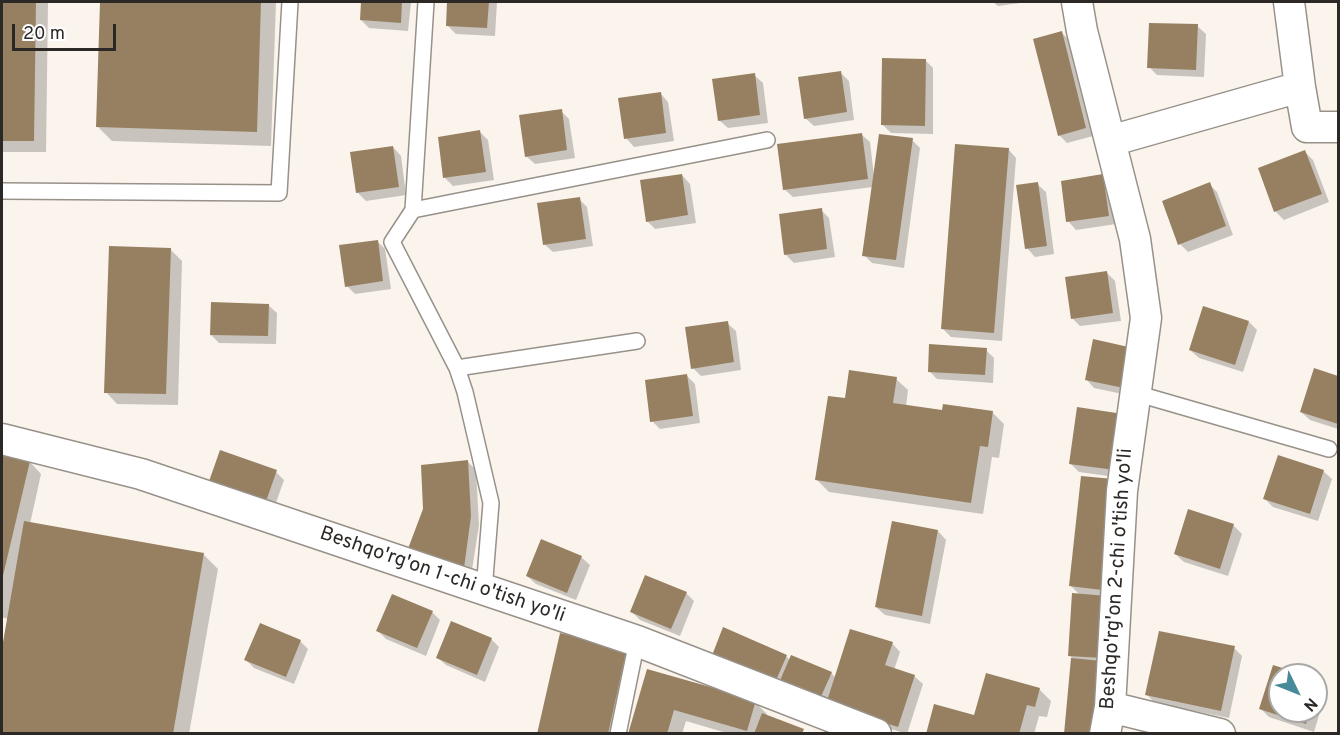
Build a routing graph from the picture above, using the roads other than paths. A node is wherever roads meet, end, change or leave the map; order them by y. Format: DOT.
graph roads {
  1 [pos="290,2"];
  2 [pos="426,2"];
  3 [pos="1077,2"];
  4 [pos="1289,2"];
  5 [pos="1300,87"];
  6 [pos="1338,127"];
  7 [pos="767,140"];
  8 [pos="1110,141"];
  9 [pos="2,191"];
  10 [pos="413,210"];
  11 [pos="637,341"];
  12 [pos="457,368"];
  13 [pos="1136,393"];
  14 [pos="2,439"];
  15 [pos="1329,449"];
  16 [pos="484,590"];
  17 [pos="638,641"];
  18 [pos="1108,720"];
  19 [pos="618,734"];
  20 [pos="876,734"];
  21 [pos="1220,734"];
  1 -- 9 [label="lane"];
  2 -- 10 [label="lane"];
  3 -- 8 [label="street, Beshqo'rg'on 2-chi o'tish yo'li"];
  4 -- 5 [label="street"];
  5 -- 6 [label="street"];
  5 -- 8 [label="street"];
  7 -- 10 [label="lane"];
  8 -- 13 [label="street, Beshqo'rg'on 2-chi o'tish yo'li"];
  10 -- 12 [label="lane"];
  11 -- 12 [label="lane"];
  12 -- 16 [label="lane"];
  13 -- 15 [label="lane"];
  13 -- 18 [label="street, Beshqo'rg'on 2-chi o'tish yo'li"];
  14 -- 16 [label="street, Beshqo'rg'on 1-chi o'tish yo'li"];
  16 -- 17 [label="street, Beshqo'rg'on 1-chi o'tish yo'li"];
  17 -- 19 [label="lane"];
  17 -- 20 [label="street, Beshqo'rg'on 1-chi o'tish yo'li"];
  18 -- 21 [label="street"];
}
